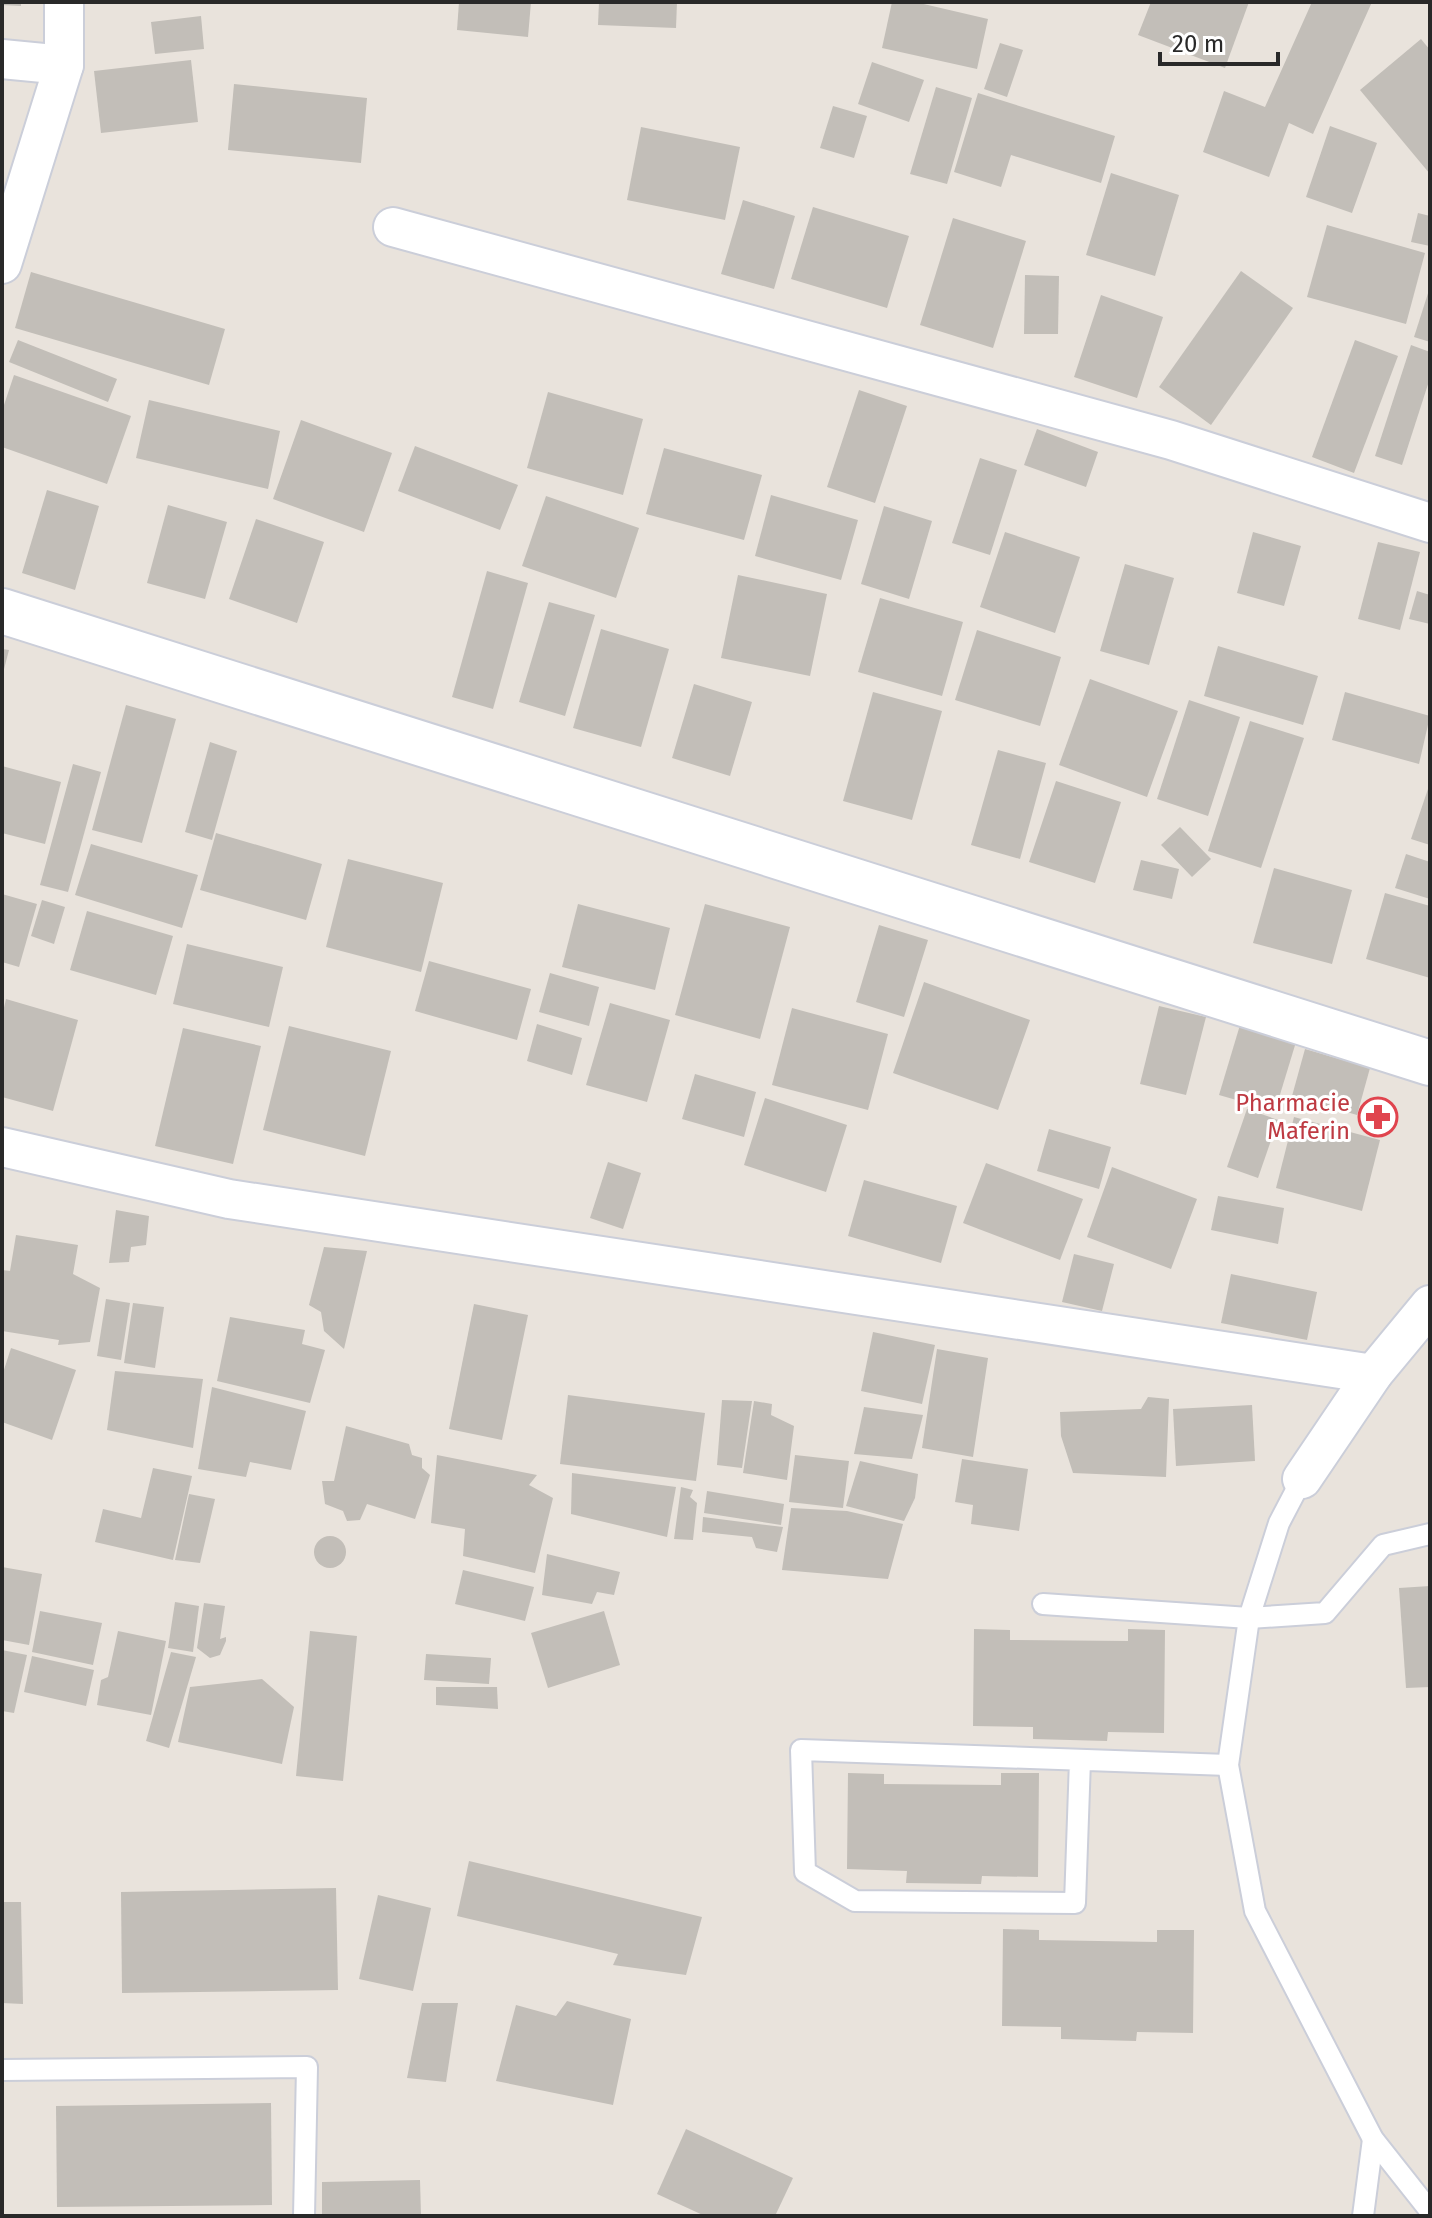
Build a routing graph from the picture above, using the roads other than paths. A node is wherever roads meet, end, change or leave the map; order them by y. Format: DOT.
graph roads {
  1 [pos="64,2"];
  2 [pos="2,59"];
  3 [pos="64,65"];
  4 [pos="393,227"];
  5 [pos="2,264"];
  6 [pos="1430,523"];
  7 [pos="2,611"];
  8 [pos="1430,1063"];
  9 [pos="2,1147"];
  10 [pos="1430,1305"];
  11 [pos="1373,1374"];
  12 [pos="1302,1479"];
  13 [pos="1430,1534"];
  14 [pos="1043,1604"];
  15 [pos="1249,1618"];
  16 [pos="1080,1760"];
  17 [pos="1228,1765"];
  18 [pos="2,2070"];
  19 [pos="1373,2139"];
  20 [pos="1430,2211"];
  21 [pos="304,2216"];
  22 [pos="1363,2216"];
  1 -- 3 [label="street"];
  2 -- 3 [label="street"];
  3 -- 5 [label="street"];
  4 -- 6 [label="street"];
  7 -- 8 [label="street"];
  9 -- 11 [label="street"];
  10 -- 11 [label="street"];
  11 -- 12 [label="street"];
  12 -- 15 [label="lane"];
  13 -- 15 [label="lane"];
  14 -- 15 [label="lane"];
  15 -- 17 [label="lane"];
  16 -- 16 [label="lane"];
  16 -- 17 [label="lane"];
  17 -- 19 [label="lane"];
  18 -- 21 [label="lane"];
  19 -- 20 [label="lane"];
  19 -- 22 [label="lane"];
}
